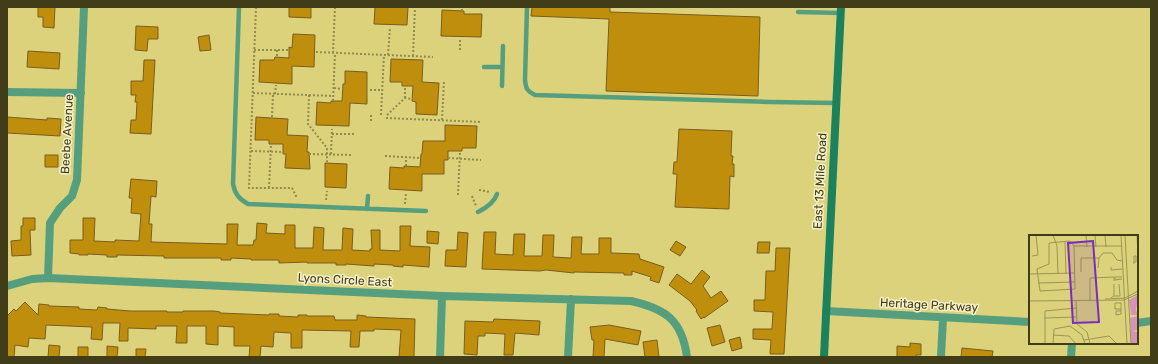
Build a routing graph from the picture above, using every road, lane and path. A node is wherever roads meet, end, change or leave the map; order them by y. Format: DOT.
graph roads {
  1 [pos="84,7"];
  2 [pos="239,7"];
  3 [pos="256,7"];
  4 [pos="335,7"];
  5 [pos="415,7"];
  6 [pos="462,7"];
  7 [pos="527,7"];
  8 [pos="841,10"];
  9 [pos="462,11"];
  10 [pos="798,12"];
  11 [pos="390,27"];
  12 [pos="460,39"];
  13 [pos="503,46"];
  14 [pos="254,50"];
  15 [pos="277,50"];
  16 [pos="289,50"];
  17 [pos="460,50"];
  18 [pos="316,52"];
  19 [pos="334,53"];
  20 [pos="384,55"];
  21 [pos="388,55"];
  22 [pos="413,56"];
  23 [pos="277,57"];
  24 [pos="434,57"];
  25 [pos="484,67"];
  26 [pos="502,67"];
  27 [pos="444,81"];
  28 [pos="276,85"];
  29 [pos="406,86"];
  30 [pos="502,86"];
  31 [pos="334,88"];
  32 [pos="343,89"];
  33 [pos="370,90"];
  34 [pos="382,90"];
  35 [pos="7,92"];
  36 [pos="81,93"];
  37 [pos="253,93"];
  38 [pos="274,94"];
  39 [pos="309,95"];
  40 [pos="333,96"];
  41 [pos="405,98"];
  42 [pos="413,98"];
  43 [pos="439,100"];
  44 [pos="443,100"];
  45 [pos="333,101"];
  46 [pos="836,103"];
  47 [pos="371,115"];
  48 [pos="381,115"];
  49 [pos="272,117"];
  50 [pos="442,120"];
  51 [pos="371,121"];
  52 [pos="482,122"];
  53 [pos="332,129"];
  54 [pos="332,134"];
  55 [pos="354,134"];
  56 [pos="271,144"];
  57 [pos="251,151"];
  58 [pos="460,151"];
  59 [pos="271,152"];
  60 [pos="283,152"];
  61 [pos="309,154"];
  62 [pos="327,154"];
  63 [pos="331,154"];
  64 [pos="353,155"];
  65 [pos="385,156"];
  66 [pos="406,157"];
  67 [pos="421,158"];
  68 [pos="448,158"];
  69 [pos="460,159"];
  70 [pos="481,160"];
  71 [pos="328,162"];
  72 [pos="406,166"];
  73 [pos="270,188"];
  74 [pos="480,190"];
  75 [pos="489,192"];
  76 [pos="406,193"];
  77 [pos="496,194"];
  78 [pos="458,195"];
  79 [pos="368,196"];
  80 [pos="472,196"];
  81 [pos="405,204"];
  82 [pos="476,205"];
  83 [pos="302,206"];
  84 [pos="367,209"];
  85 [pos="426,211"];
  86 [pos="478,212"];
  87 [pos="48,278"];
  88 [pos="7,286"];
  89 [pos="442,296"];
  90 [pos="571,299"];
  91 [pos="826,311"];
  92 [pos="943,318"];
  93 [pos="1151,321"];
  94 [pos="1029,322"];
  95 [pos="1138,323"];
  96 [pos="1072,344"];
  97 [pos="440,357"];
  98 [pos="568,357"];
  99 [pos="687,357"];
  100 [pos="824,357"];
  101 [pos="942,357"];
  102 [pos="1071,357"];
  1 -- 36 [label="street, Beebe Avenue"];
  2 -- 83 [label="lane"];
  3 -- 14 [label="path"];
  4 -- 19 [label="path"];
  5 -- 22 [label="path"];
  6 -- 9 [label="path"];
  7 -- 46 [label="lane"];
  8 -- 10 [label="lane"];
  8 -- 46 [label="main road, East 13 Mile Road"];
  11 -- 21 [label="path"];
  12 -- 17 [label="path"];
  13 -- 26 [label="lane"];
  14 -- 15 [label="path"];
  14 -- 37 [label="path"];
  15 -- 16 [label="path"];
  15 -- 23 [label="path"];
  18 -- 19 [label="path"];
  19 -- 20 [label="path"];
  19 -- 31 [label="path"];
  20 -- 21 [label="path"];
  20 -- 34 [label="path"];
  21 -- 22 [label="path"];
  22 -- 24 [label="path"];
  25 -- 26 [label="lane"];
  26 -- 30 [label="lane"];
  27 -- 44 [label="path"];
  28 -- 38 [label="path"];
  29 -- 41 [label="path"];
  31 -- 32 [label="path"];
  31 -- 40 [label="path"];
  33 -- 34 [label="path"];
  34 -- 48 [label="path"];
  35 -- 36 [label="street"];
  36 -- 87 [label="street, Beebe Avenue"];
  37 -- 38 [label="path"];
  37 -- 57 [label="path"];
  38 -- 39 [label="path"];
  38 -- 49 [label="path"];
  39 -- 40 [label="path"];
  39 -- 62 [label="path"];
  40 -- 45 [label="path"];
  41 -- 42 [label="path"];
  41 -- 50 [label="path"];
  43 -- 44 [label="path"];
  44 -- 50 [label="path"];
  46 -- 91 [label="main road, East 13 Mile Road"];
  47 -- 51 [label="path"];
  50 -- 52 [label="path"];
  53 -- 54 [label="path"];
  54 -- 55 [label="path"];
  54 -- 63 [label="path"];
  56 -- 59 [label="path"];
  57 -- 59 [label="path"];
  57 -- 73 [label="path"];
  58 -- 69 [label="path"];
  59 -- 60 [label="path"];
  59 -- 73 [label="path"];
  61 -- 62 [label="path"];
  62 -- 63 [label="path"];
  62 -- 71 [label="path"];
  63 -- 64 [label="path"];
  65 -- 66 [label="path"];
  66 -- 67 [label="path"];
  66 -- 72 [label="path"];
  68 -- 69 [label="path"];
  69 -- 70 [label="path"];
  69 -- 78 [label="path"];
  73 -- 83 [label="path"];
  74 -- 75 [label="path"];
  76 -- 81 [label="path"];
  77 -- 86 [label="lane"];
  79 -- 84 [label="lane"];
  80 -- 82 [label="path"];
  83 -- 84 [label="lane"];
  84 -- 85 [label="lane"];
  87 -- 88 [label="street, Lyons Circle East"];
  87 -- 89 [label="street, Lyons Circle East"];
  89 -- 90 [label="street, Lyons Circle East"];
  89 -- 97 [label="street"];
  90 -- 98 [label="street"];
  90 -- 99 [label="street, Lyons Circle East"];
  91 -- 92 [label="street, Heritage Parkway"];
  91 -- 100 [label="main road, East 13 Mile Road"];
  92 -- 94 [label="street, Heritage Parkway"];
  92 -- 101 [label="street"];
  93 -- 95 [label="street"];
  96 -- 102 [label="street"];
}
